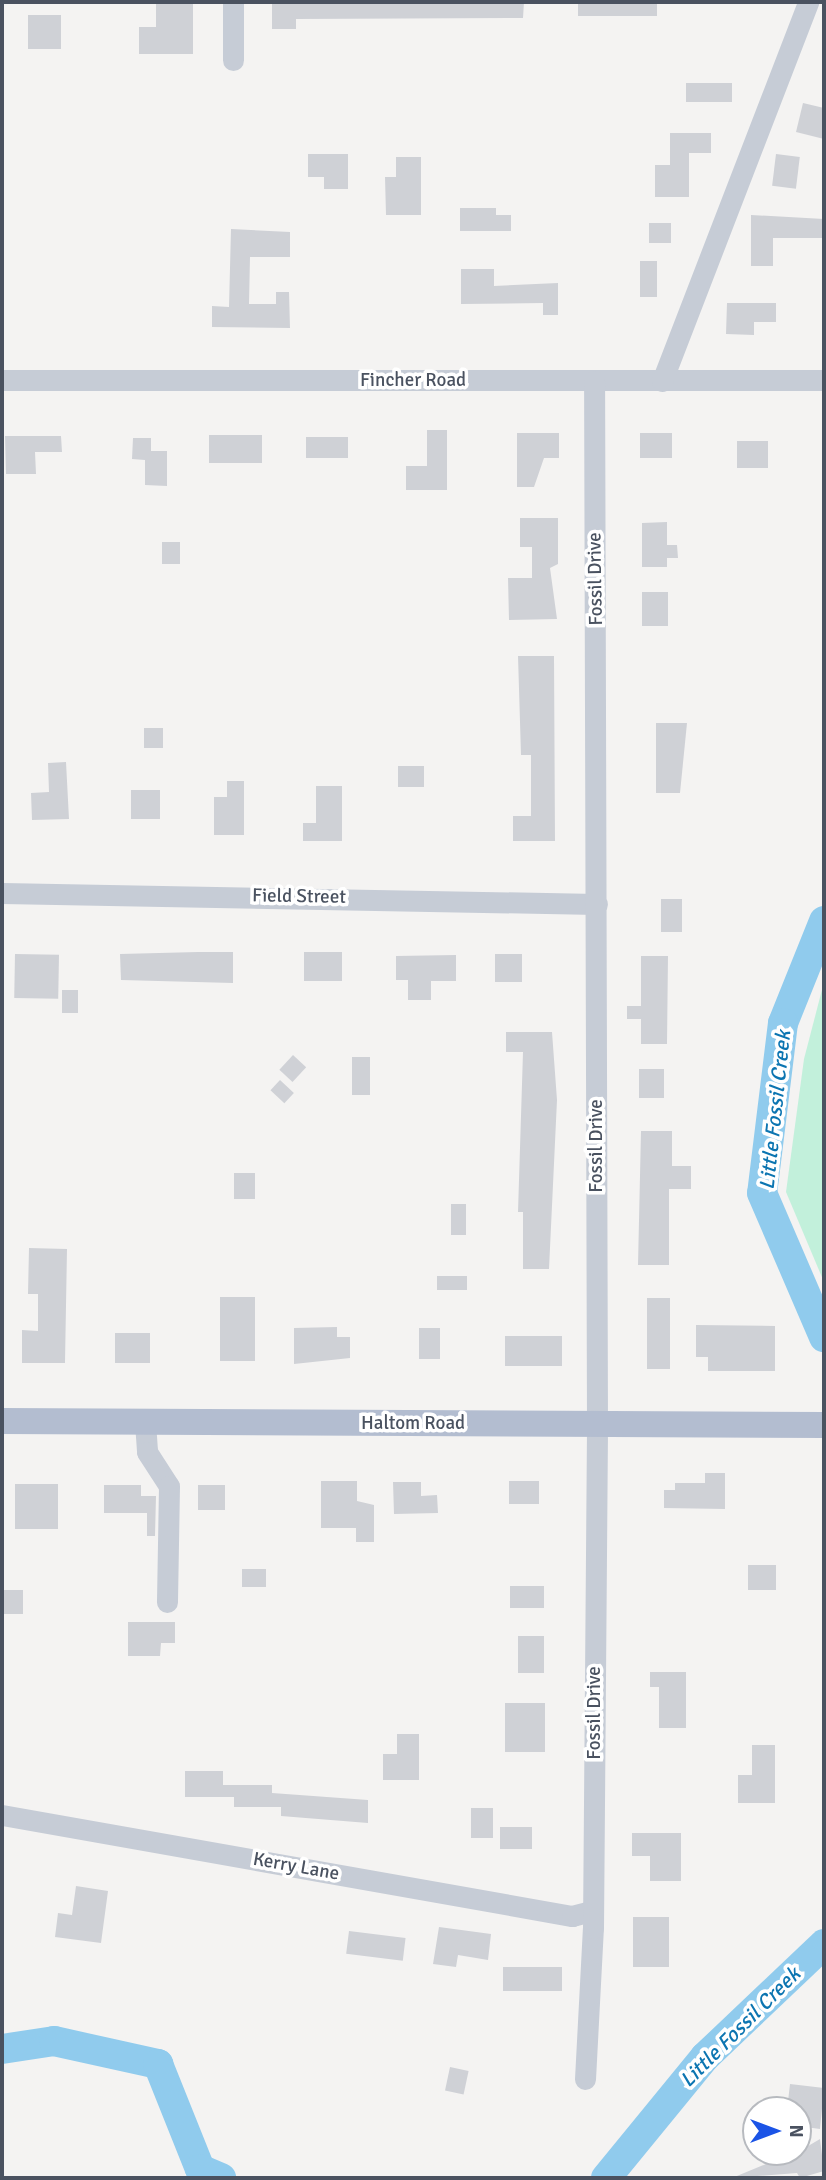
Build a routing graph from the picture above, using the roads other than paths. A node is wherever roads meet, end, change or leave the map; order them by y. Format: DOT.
graph roads {
  1 [pos="233,2"];
  2 [pos="808,2"];
  3 [pos="233,60"];
  4 [pos="2,380"];
  5 [pos="824,380"];
  6 [pos="594,381"];
  7 [pos="662,381"];
  8 [pos="2,892"];
  9 [pos="597,904"];
  10 [pos="2,1421"];
  11 [pos="145,1422"];
  12 [pos="597,1425"];
  13 [pos="815,1425"];
  14 [pos="167,1602"];
  15 [pos="2,1815"];
  16 [pos="591,1911"];
  17 [pos="585,2079"];
  1 -- 3 [label="street"];
  2 -- 7 [label="street"];
  4 -- 6 [label="street, Fincher Road"];
  5 -- 7 [label="street, Fincher Road"];
  6 -- 7 [label="street, Fincher Road"];
  6 -- 9 [label="street, Fossil Drive"];
  8 -- 9 [label="street, Field Street"];
  9 -- 12 [label="street, Fossil Drive"];
  10 -- 11 [label="main road, Haltom Road"];
  11 -- 12 [label="main road, Haltom Road"];
  11 -- 14 [label="street"];
  12 -- 13 [label="main road, Haltom Road"];
  12 -- 16 [label="street, Fossil Drive"];
  15 -- 16 [label="street, Kerry Lane"];
  16 -- 17 [label="street, Fossil Drive"];
}
